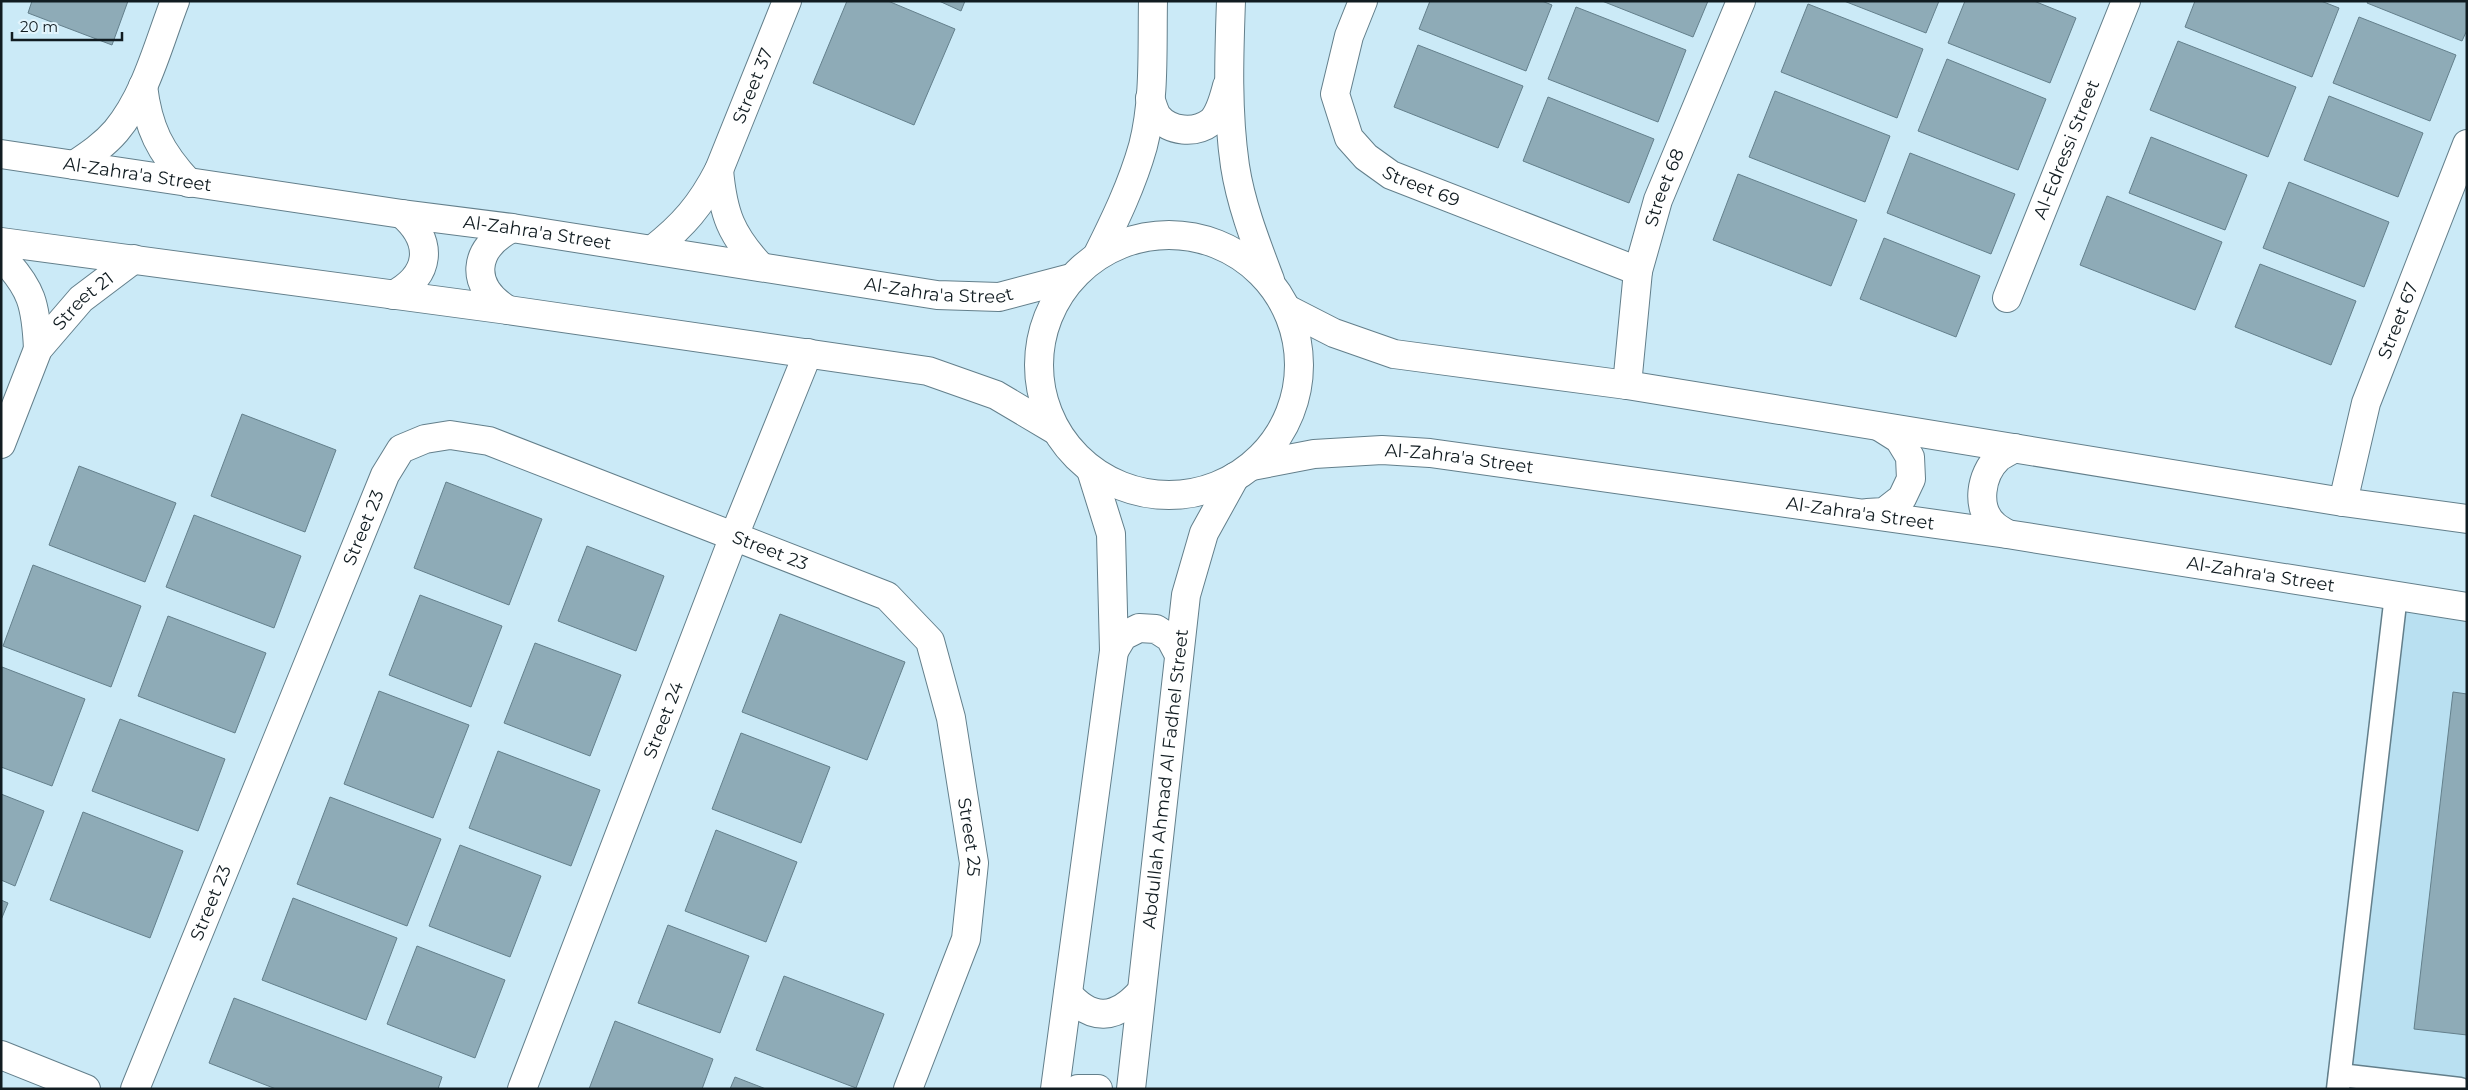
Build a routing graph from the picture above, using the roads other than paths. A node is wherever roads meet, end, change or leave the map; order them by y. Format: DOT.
graph roads {
  1 [pos="175,1"];
  2 [pos="787,1"];
  3 [pos="1153,1"];
  4 [pos="1231,1"];
  5 [pos="1363,1"];
  6 [pos="1741,1"];
  7 [pos="2126,1"];
  8 [pos="1228,85"];
  9 [pos="143,86"];
  10 [pos="1150,98"];
  11 [pos="2467,144"];
  12 [pos="1,154"];
  13 [pos="74,166"];
  14 [pos="719,170"];
  15 [pos="189,183"];
  16 [pos="402,214"];
  17 [pos="512,228"];
  18 [pos="1,242"];
  19 [pos="652,250"];
  20 [pos="1,256"];
  21 [pos="1097,256"];
  22 [pos="134,259"];
  23 [pos="761,267"];
  24 [pos="1638,271"];
  25 [pos="1071,278"];
  26 [pos="1271,283"];
  27 [pos="394,295"];
  28 [pos="2007,298"];
  29 [pos="508,310"];
  30 [pos="1289,310"];
  31 [pos="38,349"];
  32 [pos="808,353"];
  33 [pos="1627,385"];
  34 [pos="1880,427"];
  35 [pos="1055,430"];
  36 [pos="1,444"];
  37 [pos="2015,448"];
  38 [pos="1091,470"];
  39 [pos="1243,471"];
  40 [pos="2343,502"];
  41 [pos="1863,513"];
  42 [pos="2467,519"];
  43 [pos="2007,534"];
  44 [pos="734,536"];
  45 [pos="2396,595"];
  46 [pos="887,596"];
  47 [pos="2467,607"];
  48 [pos="1114,651"];
  49 [pos="1178,653"];
  50 [pos="1140,993"];
  51 [pos="1068,994"];
  52 [pos="1,1055"];
  53 [pos="2339,1082"];
  54 [pos="86,1089"];
  55 [pos="135,1089"];
  56 [pos="522,1089"];
  57 [pos="908,1089"];
  58 [pos="1056,1089"];
  59 [pos="1078,1089"];
  60 [pos="1098,1089"];
  61 [pos="1130,1089"];
  62 [pos="2460,1089"];
  1 -- 9 [label="street"];
  2 -- 14 [label="street, Street 37"];
  3 -- 10 [label="street"];
  4 -- 8 [label="street"];
  5 -- 24 [label="street, Street 69"];
  6 -- 24 [label="street, Street 68"];
  7 -- 28 [label="street, Al-Edressi Street"];
  8 -- 10 [label="street"];
  8 -- 26 [label="street"];
  9 -- 13 [label="street"];
  9 -- 15 [label="street"];
  10 -- 21 [label="street"];
  11 -- 40 [label="street, Street 67"];
  12 -- 13 [label="street, Al-Zahra'a Street"];
  13 -- 15 [label="street, Al-Zahra'a Street"];
  14 -- 19 [label="street, Street 37"];
  14 -- 23 [label="street, Street 37"];
  15 -- 16 [label="street, Al-Zahra'a Street"];
  16 -- 17 [label="street, Al-Zahra'a Street"];
  16 -- 27 [label="street"];
  17 -- 19 [label="street, Al-Zahra'a Street"];
  17 -- 29 [label="street"];
  18 -- 22 [label="street"];
  19 -- 23 [label="street, Al-Zahra'a Street"];
  20 -- 31 [label="street, Street 21"];
  21 -- 25 [label="street"];
  21 -- 26 [label="street"];
  22 -- 27 [label="street"];
  22 -- 31 [label="street, Street 21"];
  23 -- 25 [label="street, Al-Zahra'a Street"];
  24 -- 33 [label="street, Street 68"];
  25 -- 35 [label="street"];
  26 -- 30 [label="street"];
  27 -- 29 [label="street"];
  29 -- 32 [label="street"];
  30 -- 33 [label="street"];
  30 -- 39 [label="street"];
  31 -- 36 [label="street, Street 21"];
  32 -- 35 [label="street"];
  32 -- 44 [label="street, Street 24"];
  33 -- 34 [label="street"];
  34 -- 37 [label="street"];
  34 -- 41 [label="street"];
  35 -- 38 [label="street"];
  37 -- 40 [label="street"];
  37 -- 43 [label="street"];
  38 -- 39 [label="street"];
  38 -- 48 [label="street"];
  39 -- 41 [label="street, Al-Zahra'a Street"];
  39 -- 49 [label="street, Abdullah Ahmad Al Fadhel Street"];
  40 -- 42 [label="street"];
  41 -- 43 [label="street, Al-Zahra'a Street"];
  43 -- 45 [label="street, Al-Zahra'a Street"];
  44 -- 46 [label="street, Street 23"];
  44 -- 55 [label="street, Street 23"];
  44 -- 56 [label="street, Street 24"];
  45 -- 47 [label="street, Al-Zahra'a Street"];
  45 -- 53 [label="lane"];
  46 -- 57 [label="street, Street 25"];
  48 -- 49 [label="street"];
  48 -- 51 [label="street"];
  49 -- 50 [label="street, Abdullah Ahmad Al Fadhel Street"];
  50 -- 51 [label="street"];
  50 -- 61 [label="street, Abdullah Ahmad Al Fadhel Street"];
  51 -- 58 [label="street"];
  52 -- 54 [label="street"];
  53 -- 62 [label="lane"];
  59 -- 60 [label="street"];
}
